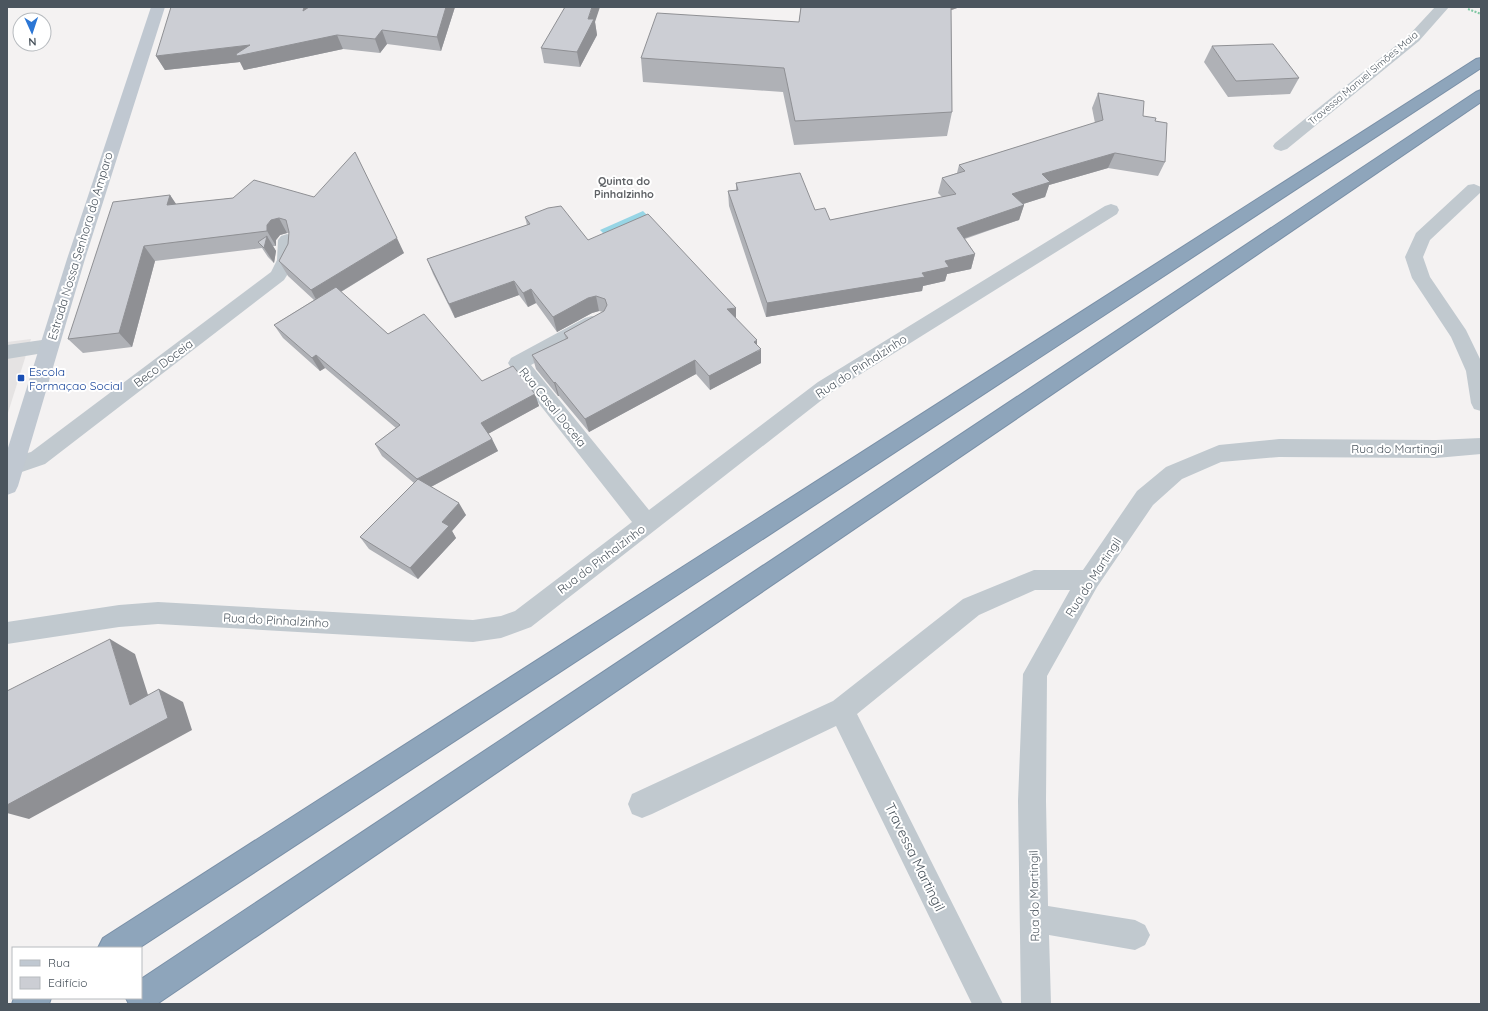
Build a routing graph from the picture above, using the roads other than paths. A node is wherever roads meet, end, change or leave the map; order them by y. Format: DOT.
graph roads {
  1 [pos="158,7"];
  2 [pos="1442,7"];
  3 [pos="1481,62"];
  4 [pos="1481,95"];
  5 [pos="1281,146"];
  6 [pos="1474,189"];
  7 [pos="1111,210"];
  8 [pos="287,240"];
  9 [pos="599,319"];
  10 [pos="49,346"];
  11 [pos="7,352"];
  12 [pos="1481,402"];
  13 [pos="1481,446"];
  14 [pos="13,466"];
  15 [pos="7,486"];
  16 [pos="647,524"];
  17 [pos="1089,580"];
  18 [pos="7,634"];
  19 [pos="842,710"];
  20 [pos="642,804"];
  21 [pos="1034,918"];
  22 [pos="1135,935"];
  23 [pos="115,947"];
  24 [pos="142,997"];
  25 [pos="988,1004"];
  26 [pos="1036,1004"];
  1 -- 10 [label="main road, Estrada Nossa Senhora do Amparo"];
  2 -- 5 [label="street, Travessa Manuel Simões Maia"];
  3 -- 23 [label="highway"];
  4 -- 24 [label="highway"];
  6 -- 12 [label="street"];
  7 -- 16 [label="street, Rua do Pinhalzinho"];
  8 -- 14 [label="street, Beco Doceia"];
  9 -- 16 [label="street, Rua Casal Doceia"];
  10 -- 11 [label="lane"];
  10 -- 14 [label="main road, Estrada Nossa Senhora do Amparo"];
  13 -- 17 [label="street, Rua do Martingil"];
  14 -- 15 [label="main road, Estrada Nossa Senhora do Amparo"];
  16 -- 18 [label="street, Rua do Pinhalzinho"];
  17 -- 19 [label="street"];
  17 -- 21 [label="street, Rua do Martingil"];
  19 -- 20 [label="street"];
  19 -- 25 [label="street, Travessa Martingil"];
  21 -- 22 [label="street"];
  21 -- 26 [label="street, Rua do Martingil"];
}
